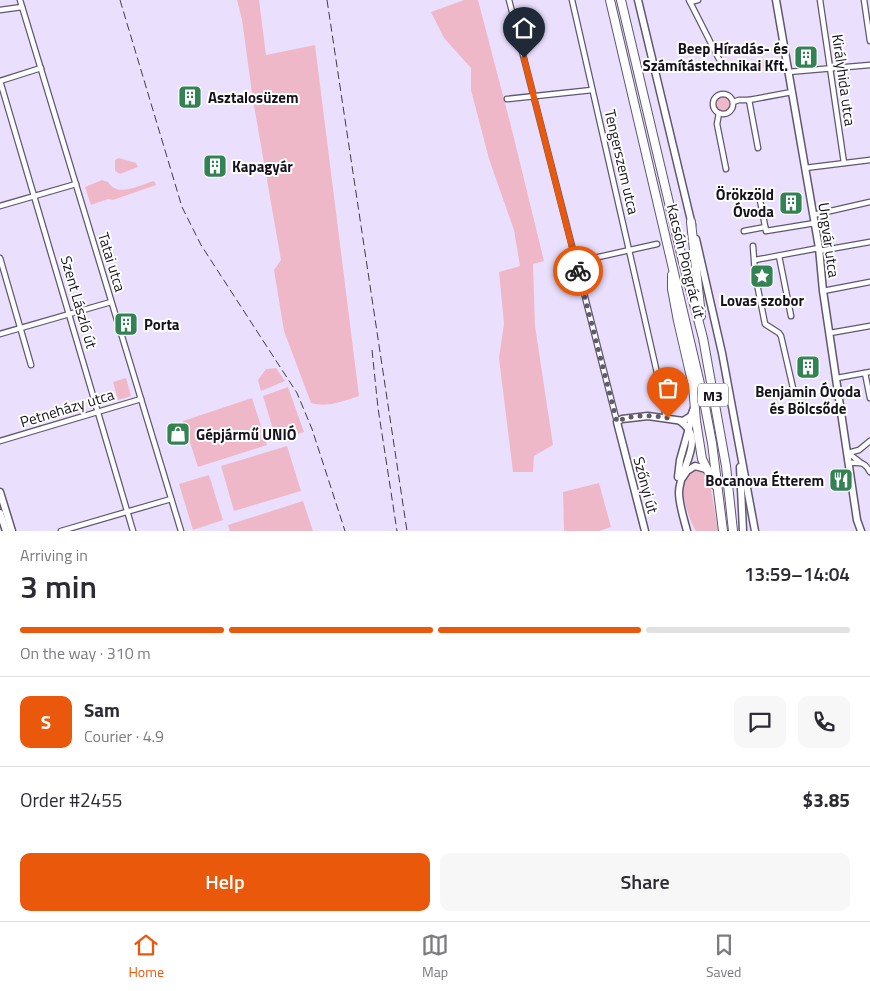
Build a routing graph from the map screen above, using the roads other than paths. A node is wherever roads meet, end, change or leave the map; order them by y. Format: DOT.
graph roads {
  1 [pos="509,0"];
  2 [pos="572,0"];
  3 [pos="610,0"];
  4 [pos="621,0"];
  5 [pos="638,0"];
  6 [pos="698,0"];
  7 [pos="776,0"];
  8 [pos="820,0"];
  9 [pos="864,0"];
  10 [pos="690,1"];
  11 [pos="21,4"];
  12 [pos="0,10"];
  13 [pos="870,41"];
  14 [pos="870,64"];
  15 [pos="722,66"];
  16 [pos="41,68"];
  17 [pos="829,68"];
  18 [pos="788,72"];
  19 [pos="0,81"];
  20 [pos="592,90"];
  21 [pos="792,92"];
  22 [pos="534,97"];
  23 [pos="507,99"];
  24 [pos="749,100"];
  25 [pos="734,102"];
  26 [pos="719,113"];
  27 [pos="758,148"];
  28 [pos="870,160"];
  29 [pos="844,163"];
  30 [pos="805,168"];
  31 [pos="726,169"];
  32 [pos="76,184"];
  33 [pos="759,195"];
  34 [pos="34,196"];
  35 [pos="870,202"];
  36 [pos="0,206"];
  37 [pos="813,214"];
  38 [pos="691,222"];
  39 [pos="815,223"];
  40 [pos="765,227"];
  41 [pos="744,231"];
  42 [pos="870,242"];
  43 [pos="657,244"];
  44 [pos="753,246"];
  45 [pos="630,249"];
  46 [pos="819,249"];
  47 [pos="779,256"];
  48 [pos="0,258"];
  49 [pos="671,260"];
  50 [pos="755,260"];
  51 [pos="576,262"];
  52 [pos="870,282"];
  53 [pos="823,291"];
  54 [pos="111,302"];
  55 [pos="69,314"];
  56 [pos="791,316"];
  57 [pos="870,326"];
  58 [pos="19,328"];
  59 [pos="830,333"];
  60 [pos="0,334"];
  61 [pos="702,338"];
  62 [pos="31,365"];
  63 [pos="868,372"];
  64 [pos="836,378"];
  65 [pos="793,388"];
  66 [pos="870,398"];
  67 [pos="141,399"];
  68 [pos="694,408"];
  69 [pos="98,412"];
  70 [pos="666,418"];
  71 [pos="679,421"];
  72 [pos="617,422"];
  73 [pos="690,429"];
  74 [pos="737,436"];
  75 [pos="686,440"];
  76 [pos="0,441"];
  77 [pos="870,441"];
  78 [pos="848,453"];
  79 [pos="860,462"];
  80 [pos="849,463"];
  81 [pos="706,469"];
  82 [pos="870,472"];
  83 [pos="680,489"];
  84 [pos="0,492"];
  85 [pos="719,494"];
  86 [pos="171,499"];
  87 [pos="128,512"];
  88 [pos="0,513"];
  89 [pos="6,531"];
  90 [pos="12,531"];
  91 [pos="61,531"];
  92 [pos="133,531"];
  93 [pos="181,531"];
  94 [pos="645,531"];
  95 [pos="687,531"];
  96 [pos="723,531"];
  97 [pos="733,531"];
  98 [pos="743,531"];
  99 [pos="755,531"];
  100 [pos="861,531"];
  1 -- 22 [label="street, Szőnyi út"];
  2 -- 20 [label="street, Tengerszem utca"];
  3 -- 49 [label="main road, Kacsóh Pongrác út / M3"];
  4 -- 61 [label="main road, Kacsóh Pongrác út / M3"];
  5 -- 38 [label="street, Kacsóh Pongrác út"];
  6 -- 10 [label="street"];
  7 -- 18 [label="street, Ungvár utca"];
  8 -- 17 [label="street, Királyhida utca"];
  9 -- 13 [label="street"];
  10 -- 15 [label="street"];
  11 -- 12 [label="street"];
  11 -- 16 [label="street, Tatai utca"];
  14 -- 17 [label="street"];
  16 -- 19 [label="street"];
  16 -- 32 [label="street, Tatai utca"];
  17 -- 18 [label="street"];
  17 -- 29 [label="street, Királyhida utca"];
  18 -- 21 [label="street, Ungvár utca"];
  19 -- 34 [label="street, Szent László út"];
  20 -- 22 [label="street"];
  20 -- 45 [label="street, Tengerszem utca"];
  21 -- 24 [label="street"];
  21 -- 30 [label="street, Ungvár utca"];
  22 -- 23 [label="street"];
  22 -- 51 [label="street, Szőnyi út"];
  24 -- 25 [label="street"];
  24 -- 27 [label="street"];
  25 -- 26 [label="street"];
  25 -- 26 [label="street"];
  26 -- 31 [label="street"];
  28 -- 29 [label="street"];
  29 -- 30 [label="street"];
  30 -- 37 [label="street, Ungvár utca"];
  32 -- 34 [label="street"];
  32 -- 54 [label="street, Tatai utca"];
  33 -- 40 [label="street"];
  34 -- 36 [label="street"];
  34 -- 55 [label="street, Szent László út"];
  35 -- 37 [label="street"];
  37 -- 39 [label="street, Ungvár utca"];
  38 -- 61 [label="main road"];
  38 -- 74 [label="street, Kacsóh Pongrác út"];
  39 -- 40 [label="street"];
  39 -- 46 [label="street, Ungvár utca"];
  40 -- 41 [label="street"];
  42 -- 46 [label="street"];
  43 -- 45 [label="street"];
  44 -- 50 [label="street"];
  45 -- 51 [label="street"];
  45 -- 70 [label="street, Tengerszem utca"];
  46 -- 47 [label="street"];
  46 -- 53 [label="street, Ungvár utca"];
  47 -- 50 [label="street"];
  47 -- 56 [label="street"];
  48 -- 58 [label="street"];
  49 -- 68 [label="main road"];
  49 -- 85 [label="main road, Kacsóh Pongrác út / M3"];
  50 -- 65 [label="street"];
  51 -- 72 [label="street, Szőnyi út"];
  52 -- 53 [label="street"];
  53 -- 59 [label="street, Ungvár utca"];
  54 -- 55 [label="street"];
  54 -- 67 [label="street, Tatai utca"];
  55 -- 58 [label="street"];
  55 -- 69 [label="street, Szent László út"];
  57 -- 59 [label="street"];
  58 -- 60 [label="street"];
  58 -- 62 [label="street"];
  59 -- 64 [label="street, Ungvár utca"];
  61 -- 97 [label="main road, Kacsóh Pongrác út / M3"];
  63 -- 64 [label="street"];
  63 -- 66 [label="street"];
  64 -- 78 [label="street, Ungvár utca"];
  67 -- 69 [label="street, Petneházy utca"];
  67 -- 86 [label="street, Tatai utca"];
  68 -- 71 [label="street"];
  68 -- 73 [label="street"];
  68 -- 81 [label="main road"];
  69 -- 76 [label="street, Petneházy utca"];
  69 -- 87 [label="street, Szent László út"];
  70 -- 71 [label="street"];
  70 -- 72 [label="street"];
  70 -- 75 [label="street"];
  71 -- 73 [label="street"];
  72 -- 94 [label="street, Szőnyi út"];
  73 -- 75 [label="street"];
  73 -- 83 [label="street"];
  74 -- 98 [label="street, Kacsóh Pongrác út"];
  74 -- 99 [label="street, Kacsóh Pongrác út"];
  75 -- 83 [label="street"];
  77 -- 78 [label="street"];
  78 -- 79 [label="street"];
  78 -- 80 [label="street, Ungvár utca"];
  79 -- 80 [label="street"];
  79 -- 82 [label="street"];
  80 -- 100 [label="street, Ungvár utca"];
  81 -- 83 [label="street"];
  81 -- 85 [label="main road"];
  83 -- 95 [label="street"];
  84 -- 90 [label="street"];
  85 -- 96 [label="main road, Kacsóh Pongrác út / M3"];
  86 -- 87 [label="street"];
  86 -- 93 [label="street, Tatai utca"];
  87 -- 91 [label="street"];
  87 -- 92 [label="street, Szent László út"];
  88 -- 89 [label="street"];
}
